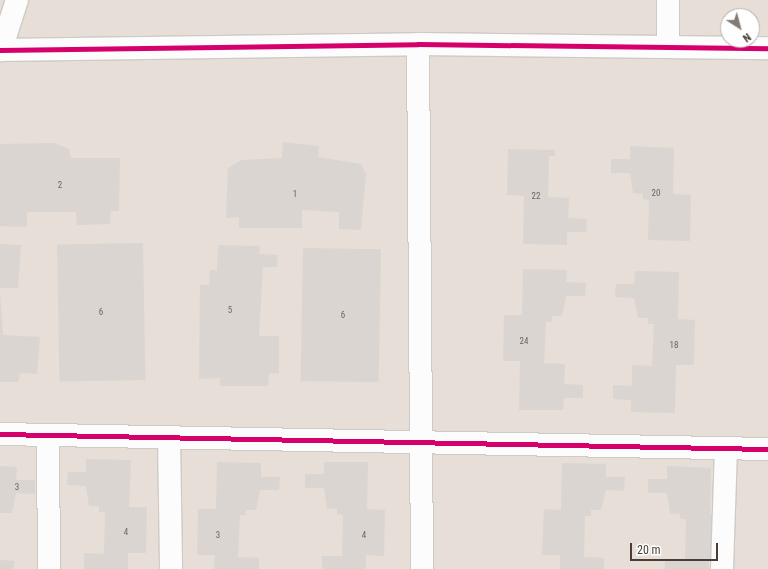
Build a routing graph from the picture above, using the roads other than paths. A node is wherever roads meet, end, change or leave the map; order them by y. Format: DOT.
graph roads {
  1 [pos="17,0"];
  2 [pos="668,0"];
  3 [pos="418,44"];
  4 [pos="668,47"];
  5 [pos="768,48"];
  6 [pos="1,50"];
  7 [pos="0,434"];
  8 [pos="48,435"];
  9 [pos="169,436"];
  10 [pos="423,440"];
  11 [pos="726,448"];
  12 [pos="768,449"];
  13 [pos="49,569"];
  14 [pos="171,569"];
  15 [pos="422,569"];
  16 [pos="722,569"];
  1 -- 6 [label="street"];
  2 -- 4 [label="street"];
  3 -- 4 [label="street"];
  3 -- 6 [label="street"];
  3 -- 10 [label="street"];
  4 -- 5 [label="street"];
  7 -- 8 [label="street"];
  8 -- 9 [label="street"];
  8 -- 13 [label="street"];
  9 -- 10 [label="street"];
  9 -- 14 [label="street"];
  10 -- 11 [label="street"];
  10 -- 15 [label="street"];
  11 -- 12 [label="street"];
  11 -- 16 [label="street"];
}
